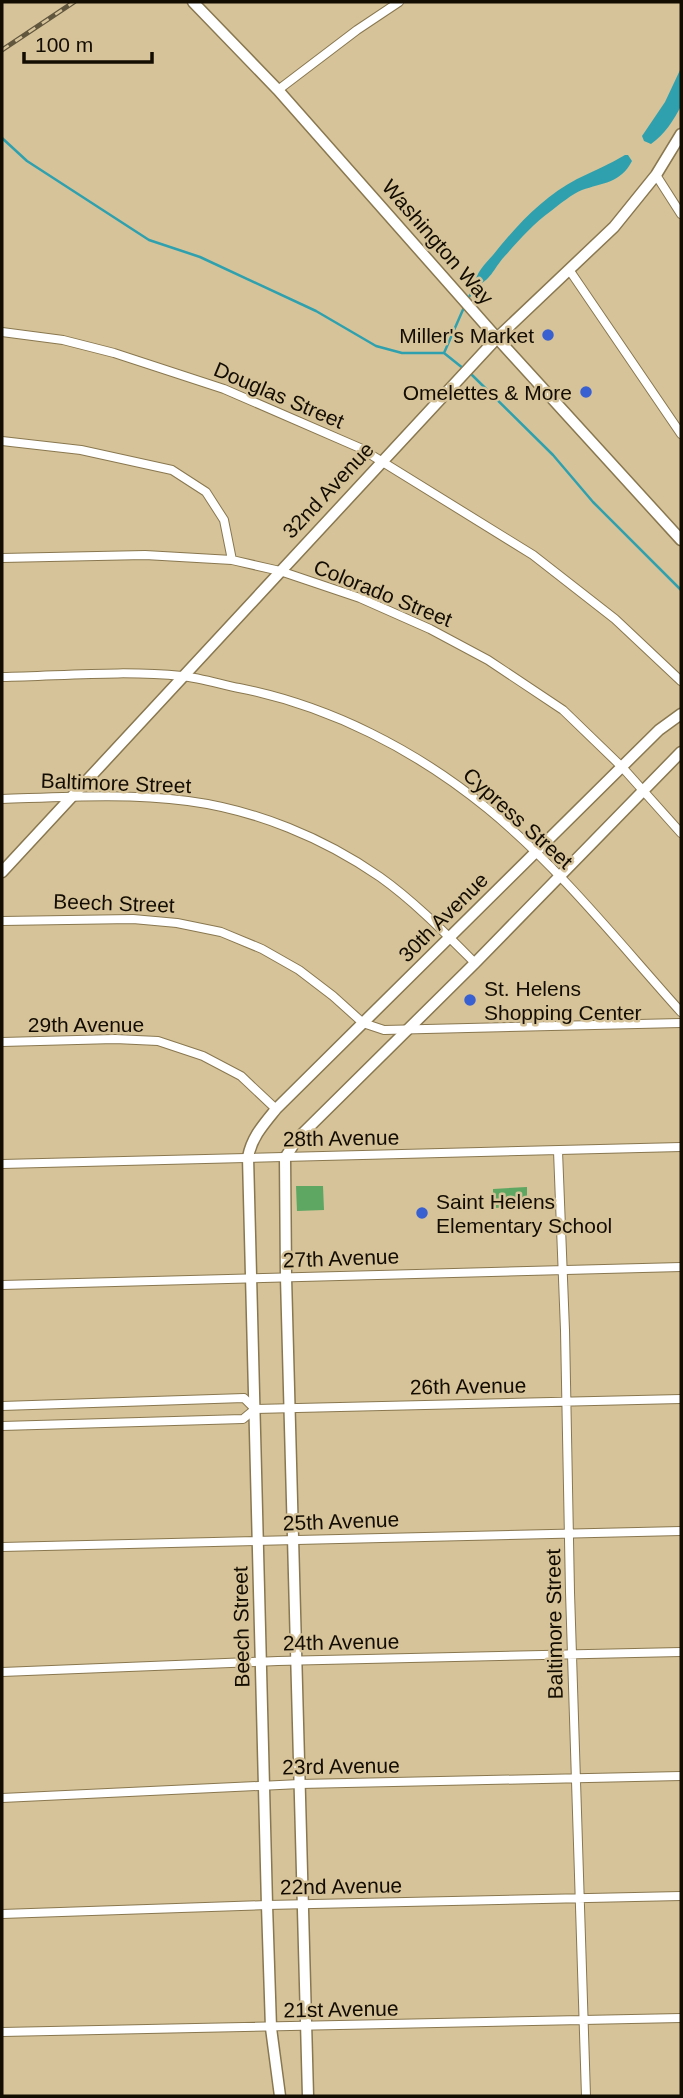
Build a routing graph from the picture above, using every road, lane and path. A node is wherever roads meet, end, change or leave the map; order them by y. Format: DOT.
graph roads {
  1 [pos="193,2"];
  2 [pos="399,2"];
  3 [pos="278,90"];
  4 [pos="681,134"];
  5 [pos="656,175"];
  6 [pos="681,214"];
  7 [pos="570,271"];
  8 [pos="2,332"];
  9 [pos="497,338"];
  10 [pos="681,434"];
  11 [pos="2,441"];
  12 [pos="382,461"];
  13 [pos="681,540"];
  14 [pos="2,558"];
  15 [pos="232,560"];
  16 [pos="280,571"];
  17 [pos="183,676"];
  18 [pos="2,677"];
  19 [pos="681,681"];
  20 [pos="681,714"];
  21 [pos="681,752"];
  22 [pos="622,767"];
  23 [pos="644,792"];
  24 [pos="72,797"];
  25 [pos="2,799"];
  26 [pos="681,833"];
  27 [pos="535,852"];
  28 [pos="2,872"];
  29 [pos="559,877"];
  30 [pos="2,921"];
  31 [pos="450,938"];
  32 [pos="475,963"];
  33 [pos="681,1012"];
  34 [pos="363,1023"];
  35 [pos="681,1023"];
  36 [pos="408,1030"];
  37 [pos="2,1042"];
  38 [pos="276,1109"];
  39 [pos="681,1147"];
  40 [pos="558,1151"];
  41 [pos="248,1157"];
  42 [pos="285,1157"];
  43 [pos="2,1164"];
  44 [pos="681,1267"];
  45 [pos="562,1270"];
  46 [pos="252,1278"];
  47 [pos="286,1278"];
  48 [pos="2,1284"];
  49 [pos="681,1399"];
  50 [pos="566,1401"];
  51 [pos="2,1406"];
  52 [pos="289,1408"];
  53 [pos="255,1409"];
  54 [pos="2,1426"];
  55 [pos="681,1531"];
  56 [pos="570,1532"];
  57 [pos="293,1540"];
  58 [pos="258,1541"];
  59 [pos="2,1547"];
  60 [pos="681,1652"];
  61 [pos="573,1654"];
  62 [pos="260,1661"];
  63 [pos="296,1661"];
  64 [pos="2,1672"];
  65 [pos="681,1776"];
  66 [pos="577,1778"];
  67 [pos="300,1784"];
  68 [pos="263,1786"];
  69 [pos="2,1798"];
  70 [pos="681,1896"];
  71 [pos="579,1899"];
  72 [pos="267,1905"];
  73 [pos="303,1905"];
  74 [pos="2,1914"];
  75 [pos="681,2018"];
  76 [pos="583,2021"];
  77 [pos="306,2027"];
  78 [pos="271,2028"];
  79 [pos="2,2032"];
  80 [pos="280,2096"];
  81 [pos="308,2096"];
  82 [pos="586,2096"];
  1 -- 3 [label="street, Washington Way"];
  2 -- 3 [label="street"];
  3 -- 9 [label="street, Washington Way"];
  4 -- 5 [label="street, 32nd Avenue"];
  5 -- 6 [label="street"];
  5 -- 7 [label="street, 32nd Avenue"];
  7 -- 9 [label="street, 32nd Avenue"];
  7 -- 10 [label="street"];
  8 -- 12 [label="street, Douglas Street"];
  9 -- 12 [label="street, 32nd Avenue"];
  9 -- 13 [label="street, Washington Way"];
  11 -- 15 [label="street"];
  12 -- 16 [label="street, 32nd Avenue"];
  12 -- 19 [label="street, Douglas Street"];
  14 -- 15 [label="street, Colorado Street"];
  15 -- 16 [label="street, Colorado Street"];
  16 -- 17 [label="street, 32nd Avenue"];
  16 -- 22 [label="street, Colorado Street"];
  17 -- 18 [label="street, Cypress Street"];
  17 -- 24 [label="street, 32nd Avenue"];
  17 -- 27 [label="street, Cypress Street"];
  20 -- 22 [label="street, 30th Avenue"];
  21 -- 23 [label="street"];
  22 -- 23 [label="street, Colorado Street"];
  22 -- 27 [label="street, 30th Avenue"];
  23 -- 26 [label="street, Colorado Street"];
  23 -- 29 [label="street"];
  24 -- 25 [label="street, Baltimore Street"];
  24 -- 28 [label="street, 32nd Avenue"];
  24 -- 31 [label="street, Baltimore Street"];
  27 -- 29 [label="street, Cypress Street"];
  27 -- 31 [label="street, 30th Avenue"];
  29 -- 32 [label="street"];
  29 -- 33 [label="street, Cypress Street"];
  30 -- 34 [label="street, Beech Street"];
  31 -- 32 [label="street, Baltimore Street"];
  31 -- 34 [label="street, 30th Avenue"];
  32 -- 36 [label="street"];
  34 -- 36 [label="street"];
  34 -- 38 [label="street, 30th Avenue"];
  35 -- 36 [label="street"];
  36 -- 42 [label="street"];
  37 -- 38 [label="street, 29th Avenue"];
  38 -- 41 [label="street, 30th Avenue"];
  39 -- 40 [label="street, 28th Avenue"];
  40 -- 42 [label="street, 28th Avenue"];
  40 -- 45 [label="street, Baltimore Street"];
  41 -- 42 [label="street, 28th Avenue"];
  41 -- 43 [label="street, 28th Avenue"];
  41 -- 46 [label="street, Beech Street"];
  42 -- 47 [label="street"];
  44 -- 45 [label="street, 27th Avenue"];
  45 -- 47 [label="street, 27th Avenue"];
  45 -- 50 [label="street, Baltimore Street"];
  46 -- 47 [label="street, 27th Avenue"];
  46 -- 48 [label="street, 27th Avenue"];
  46 -- 53 [label="street, Beech Street"];
  47 -- 52 [label="street"];
  49 -- 50 [label="street, 26th Avenue"];
  50 -- 52 [label="street, 26th Avenue"];
  50 -- 56 [label="street, Baltimore Street"];
  51 -- 53 [label="street, 26th Avenue"];
  52 -- 53 [label="street, 26th Avenue"];
  52 -- 57 [label="street"];
  53 -- 54 [label="street, 26th Avenue"];
  53 -- 58 [label="street, Beech Street"];
  55 -- 56 [label="street, 25th Avenue"];
  56 -- 57 [label="street, 25th Avenue"];
  56 -- 61 [label="street, Baltimore Street"];
  57 -- 58 [label="street, 25th Avenue"];
  57 -- 63 [label="street"];
  58 -- 59 [label="street, 25th Avenue"];
  58 -- 62 [label="street, Beech Street"];
  60 -- 61 [label="street, 24th Avenue"];
  61 -- 63 [label="street, 24th Avenue"];
  61 -- 66 [label="street, Baltimore Street"];
  62 -- 63 [label="street, 24th Avenue"];
  62 -- 64 [label="street, 24th Avenue"];
  62 -- 68 [label="street, Beech Street"];
  63 -- 67 [label="street"];
  65 -- 66 [label="street, 23rd Avenue"];
  66 -- 67 [label="street, 23rd Avenue"];
  66 -- 71 [label="street, Baltimore Street"];
  67 -- 68 [label="street, 23rd Avenue"];
  67 -- 73 [label="street"];
  68 -- 69 [label="street, 23rd Avenue"];
  68 -- 72 [label="street, Beech Street"];
  70 -- 71 [label="street, 22nd Avenue"];
  71 -- 73 [label="street, 22nd Avenue"];
  71 -- 76 [label="street, Baltimore Street"];
  72 -- 73 [label="street, 22nd Avenue"];
  72 -- 74 [label="street, 22nd Avenue"];
  72 -- 78 [label="street, Beech Street"];
  73 -- 77 [label="street"];
  75 -- 76 [label="street, 21st Avenue"];
  76 -- 77 [label="street, 21st Avenue"];
  76 -- 82 [label="street, Baltimore Street"];
  77 -- 78 [label="street, 21st Avenue"];
  77 -- 81 [label="street"];
  78 -- 79 [label="street, 21st Avenue"];
  78 -- 80 [label="street, Beech Street"];
}
